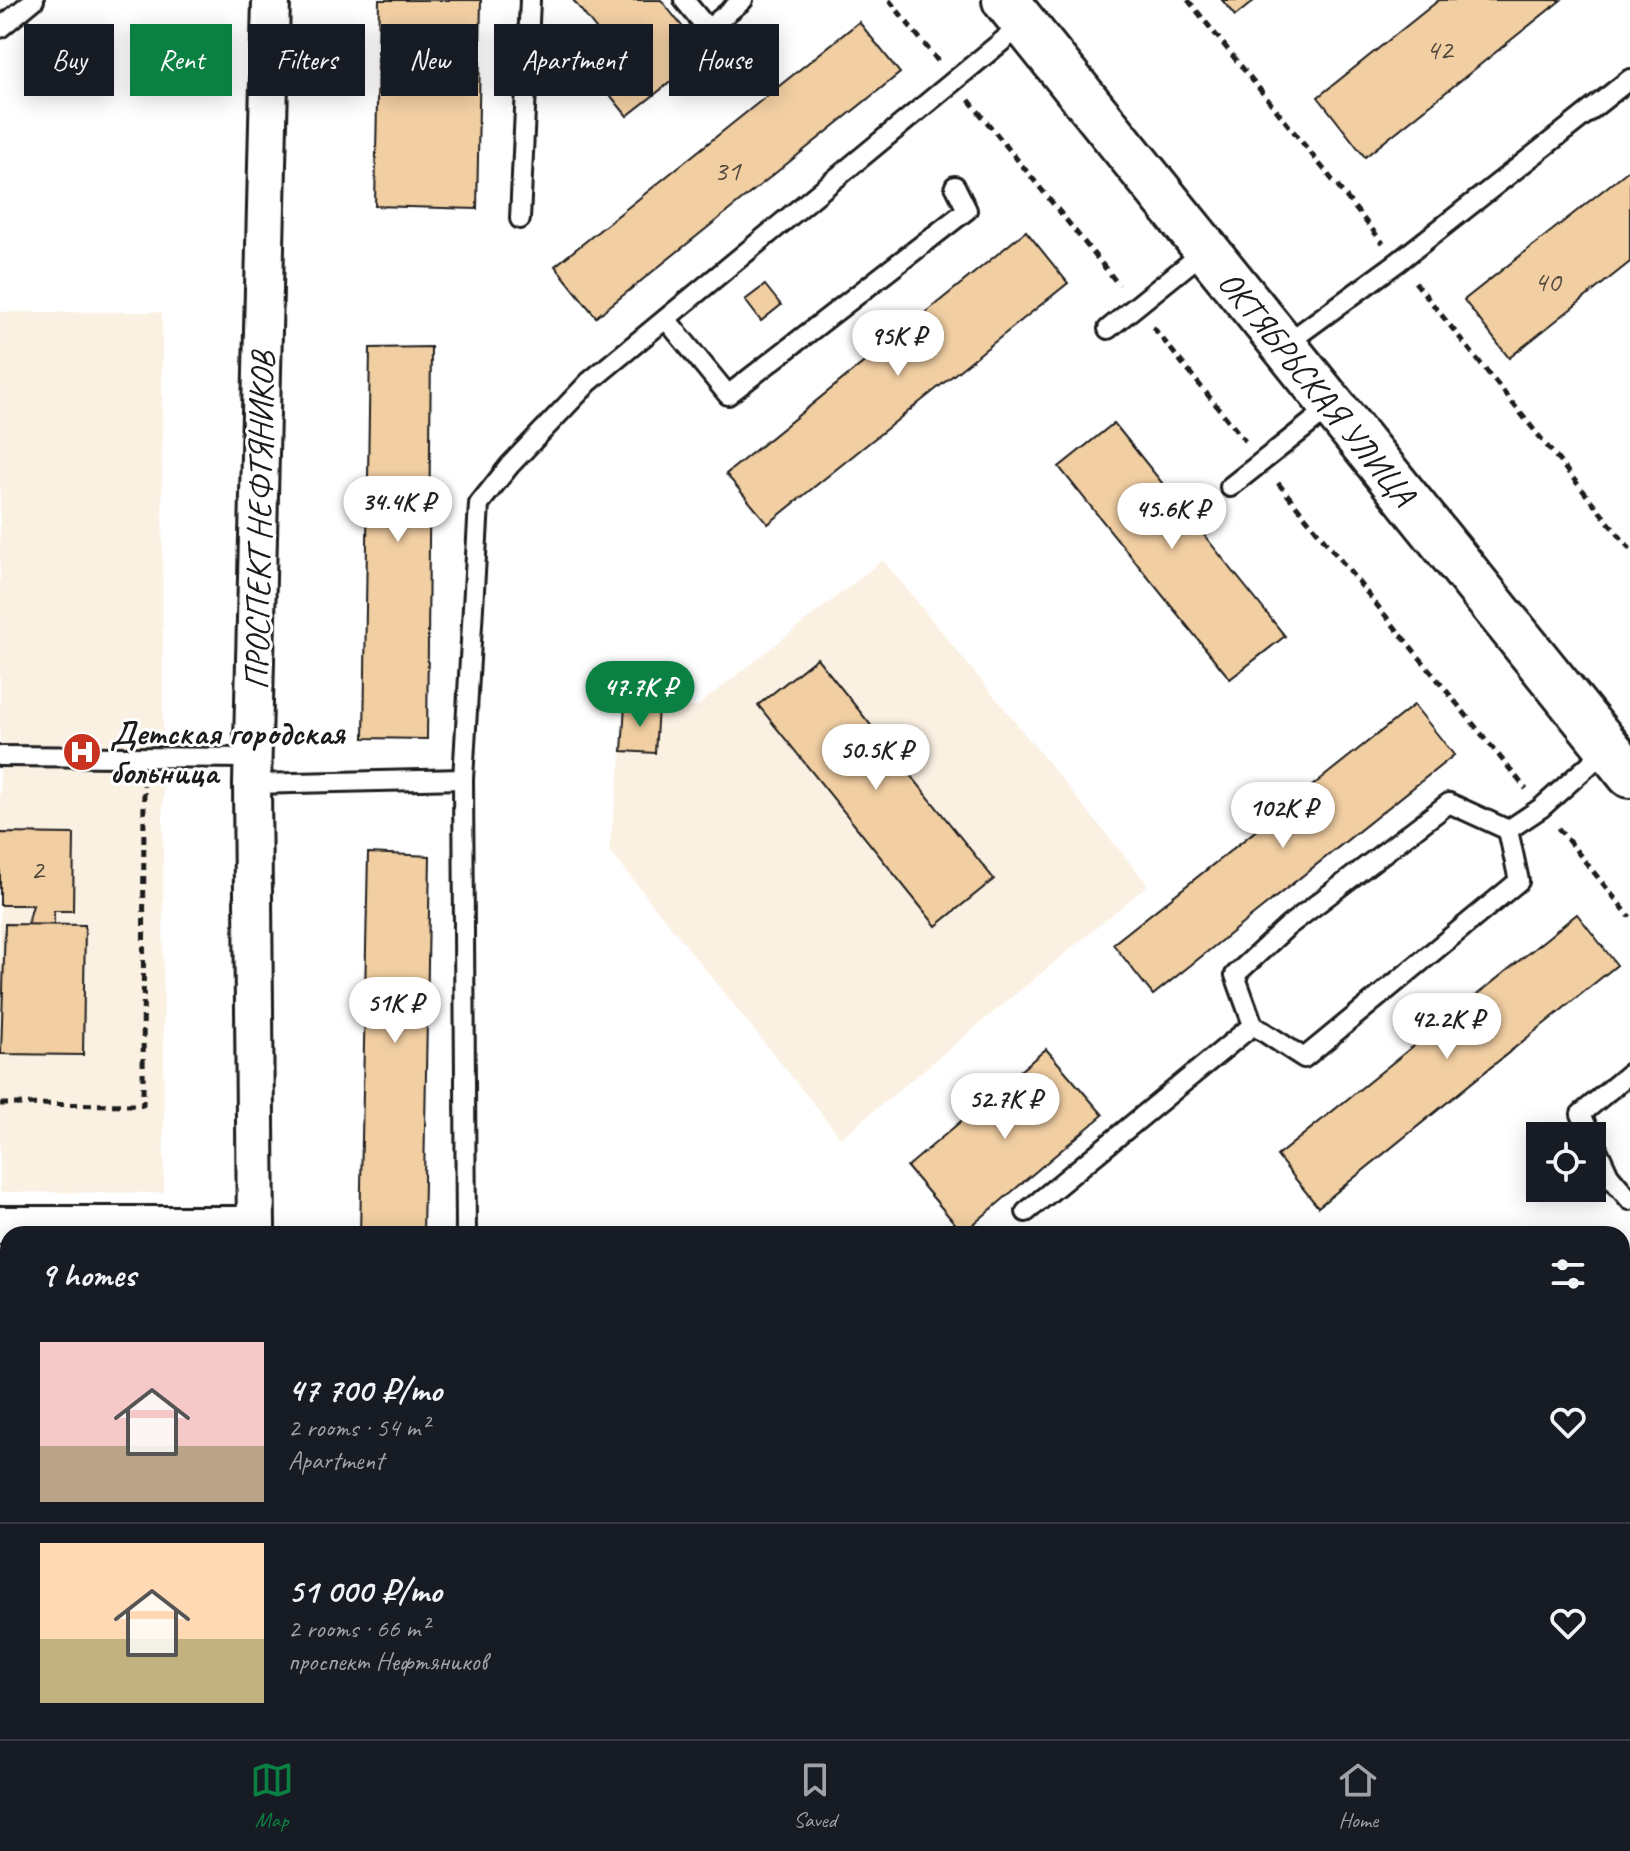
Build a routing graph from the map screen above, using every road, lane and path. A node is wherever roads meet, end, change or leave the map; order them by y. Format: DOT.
graph roads {
  1 [pos="34,0"];
  2 [pos="271,0"];
  3 [pos="530,0"];
  4 [pos="684,0"];
  5 [pos="743,0"];
  6 [pos="1014,12"];
  7 [pos="0,28"];
  8 [pos="1630,79"];
  9 [pos="955,186"];
  10 [pos="520,219"];
  11 [pos="1206,250"];
  12 [pos="666,319"];
  13 [pos="1108,329"];
  14 [pos="1283,346"];
  15 [pos="1332,406"];
  16 [pos="1230,487"];
  17 [pos="0,756"];
  18 [pos="144,758"];
  19 [pos="1623,763"];
  20 [pos="253,771"];
  21 [pos="463,779"];
  22 [pos="1508,830"];
  23 [pos="1253,1025"];
  24 [pos="1630,1073"];
  25 [pos="0,1104"];
  26 [pos="1584,1122"];
  27 [pos="1606,1169"];
  28 [pos="1630,1200"];
  29 [pos="1026,1212"];
  30 [pos="0,1225"];
  31 [pos="51,1226"];
  32 [pos="256,1226"];
  33 [pos="466,1226"];
  1 -- 7 [label="lane"];
  2 -- 20 [label="street, ПРОСПЕКТ НЕФТЯНИКОВ"];
  3 -- 10 [label="lane"];
  4 -- 5 [label="lane"];
  6 -- 11 [label="street, ОКТЯБРЬСКАЯ УЛИЦА"];
  6 -- 12 [label="lane"];
  8 -- 14 [label="lane"];
  9 -- 12 [label="lane"];
  11 -- 13 [label="lane"];
  11 -- 14 [label="street, ОКТЯБРЬСКАЯ УЛИЦА"];
  12 -- 21 [label="lane"];
  14 -- 15 [label="street, ОКТЯБРЬСКАЯ УЛИЦА"];
  15 -- 16 [label="lane"];
  15 -- 19 [label="street, ОКТЯБРЬСКАЯ УЛИЦА"];
  17 -- 18 [label="lane"];
  18 -- 20 [label="lane"];
  18 -- 25 [label="path"];
  19 -- 22 [label="lane"];
  20 -- 21 [label="lane"];
  20 -- 32 [label="street, ПРОСПЕКТ НЕФТЯНИКОВ"];
  21 -- 33 [label="lane"];
  22 -- 23 [label="lane"];
  22 -- 23 [label="lane"];
  23 -- 29 [label="lane"];
  24 -- 26 [label="lane"];
  27 -- 28 [label="lane"];
  30 -- 31 [label="street"];
}
